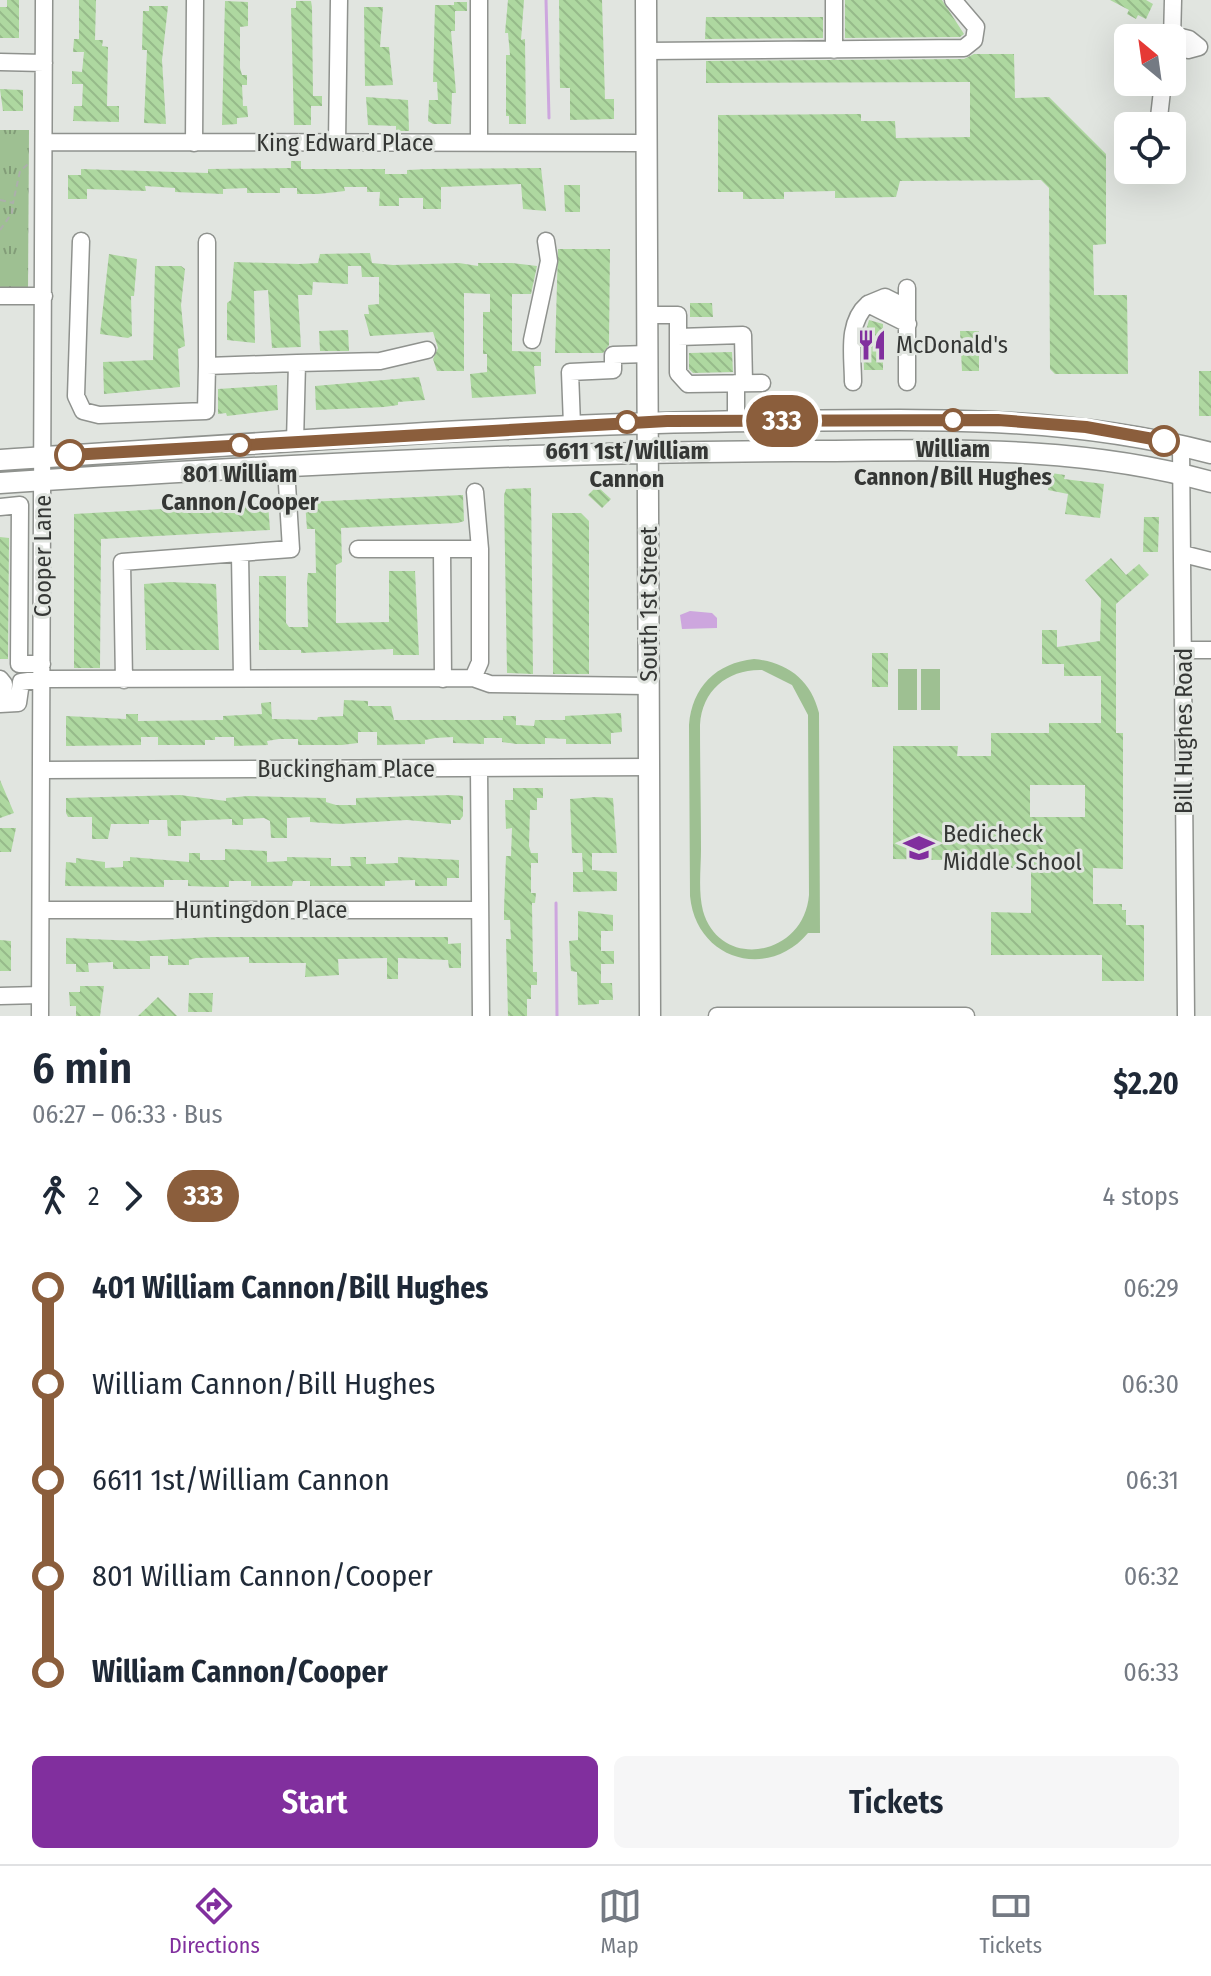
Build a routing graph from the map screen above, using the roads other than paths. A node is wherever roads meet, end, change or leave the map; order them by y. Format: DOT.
graph roads {
  1 [pos="44,0"];
  2 [pos="195,0"];
  3 [pos="339,0"];
  4 [pos="479,0"];
  5 [pos="646,0"];
  6 [pos="834,0"];
  7 [pos="953,0"];
  8 [pos="1173,0"];
  9 [pos="1172,24"];
  10 [pos="1186,39"];
  11 [pos="834,50"];
  12 [pos="1205,50"];
  13 [pos="646,51"];
  14 [pos="0,62"];
  15 [pos="44,63"];
  16 [pos="44,142"];
  17 [pos="479,142"];
  18 [pos="194,143"];
  19 [pos="337,143"];
  20 [pos="646,143"];
  21 [pos="81,241"];
  22 [pos="546,241"];
  23 [pos="207,242"];
  24 [pos="907,288"];
  25 [pos="0,296"];
  26 [pos="44,296"];
  27 [pos="647,315"];
  28 [pos="905,322"];
  29 [pos="678,337"];
  30 [pos="532,340"];
  31 [pos="427,350"];
  32 [pos="647,354"];
  33 [pos="297,363"];
  34 [pos="207,366"];
  35 [pos="853,382"];
  36 [pos="907,382"];
  37 [pos="740,383"];
  38 [pos="762,383"];
  39 [pos="736,421"];
  40 [pos="648,422"];
  41 [pos="572,425"];
  42 [pos="295,442"];
  43 [pos="1181,445"];
  44 [pos="649,451"];
  45 [pos="1211,453"];
  46 [pos="44,457"];
  47 [pos="0,460"];
  48 [pos="286,468"];
  49 [pos="1182,474"];
  50 [pos="43,480"];
  51 [pos="1211,482"];
  52 [pos="0,483"];
  53 [pos="475,492"];
  54 [pos="0,507"];
  55 [pos="358,549"];
  56 [pos="442,549"];
  57 [pos="480,549"];
  58 [pos="240,554"];
  59 [pos="1183,554"];
  60 [pos="1211,561"];
  61 [pos="1184,650"];
  62 [pos="1211,650"];
  63 [pos="42,672"];
  64 [pos="242,678"];
  65 [pos="473,678"];
  66 [pos="0,679"];
  67 [pos="443,679"];
  68 [pos="124,680"];
  69 [pos="649,686"];
  70 [pos="2,704"];
  71 [pos="650,767"];
  72 [pos="479,768"];
  73 [pos="42,770"];
  74 [pos="42,910"];
  75 [pos="479,910"];
  76 [pos="40,995"];
  77 [pos="0,996"];
  78 [pos="40,1016"];
  79 [pos="481,1016"];
  80 [pos="650,1016"];
  81 [pos="717,1016"];
  82 [pos="966,1016"];
  83 [pos="1186,1016"];
  1 -- 15 [label="street, Cooper Lane"];
  2 -- 18 [label="street"];
  3 -- 19 [label="street"];
  4 -- 17 [label="street"];
  5 -- 13 [label="main road, South 1st Street"];
  6 -- 11 [label="street"];
  7 -- 11 [label="street"];
  8 -- 9 [label="street"];
  10 -- 12 [label="street"];
  11 -- 13 [label="street"];
  13 -- 20 [label="main road, South 1st Street"];
  14 -- 15 [label="street"];
  15 -- 16 [label="street, Cooper Lane"];
  16 -- 18 [label="street, King Edward Place"];
  16 -- 26 [label="street, Cooper Lane"];
  17 -- 19 [label="street, King Edward Place"];
  17 -- 20 [label="street, King Edward Place"];
  18 -- 19 [label="street, King Edward Place"];
  20 -- 27 [label="main road, South 1st Street"];
  21 -- 34 [label="street"];
  22 -- 30 [label="street"];
  23 -- 34 [label="street"];
  24 -- 28 [label="street"];
  25 -- 26 [label="street"];
  26 -- 46 [label="street, Cooper Lane"];
  27 -- 29 [label="street"];
  27 -- 32 [label="main road, South 1st Street"];
  28 -- 35 [label="street"];
  28 -- 36 [label="street"];
  29 -- 37 [label="street"];
  29 -- 37 [label="street"];
  31 -- 33 [label="street"];
  32 -- 40 [label="main road, South 1st Street"];
  32 -- 41 [label="street"];
  33 -- 34 [label="street"];
  33 -- 42 [label="street"];
  37 -- 38 [label="street"];
  37 -- 39 [label="street"];
  39 -- 40 [label="main road"];
  39 -- 43 [label="main road"];
  40 -- 41 [label="main road"];
  40 -- 44 [label="main road, South 1st Street"];
  41 -- 42 [label="main road"];
  42 -- 46 [label="main road"];
  42 -- 48 [label="main road"];
  43 -- 45 [label="main road"];
  43 -- 49 [label="street, Bill Hughes Road"];
  44 -- 48 [label="main road"];
  44 -- 49 [label="main road"];
  44 -- 69 [label="main road, South 1st Street"];
  46 -- 47 [label="main road"];
  46 -- 50 [label="street, Cooper Lane"];
  48 -- 50 [label="main road"];
  48 -- 58 [label="street"];
  49 -- 51 [label="main road"];
  49 -- 59 [label="street, Bill Hughes Road"];
  50 -- 52 [label="main road"];
  50 -- 63 [label="street, Cooper Lane"];
  53 -- 57 [label="street"];
  54 -- 63 [label="street"];
  55 -- 56 [label="street"];
  56 -- 57 [label="street"];
  56 -- 67 [label="street"];
  57 -- 65 [label="street"];
  58 -- 64 [label="street"];
  58 -- 68 [label="street"];
  59 -- 60 [label="street"];
  59 -- 61 [label="street, Bill Hughes Road"];
  61 -- 62 [label="street"];
  61 -- 83 [label="street, Bill Hughes Road"];
  63 -- 68 [label="street"];
  63 -- 70 [label="street"];
  63 -- 73 [label="street, Cooper Lane"];
  64 -- 67 [label="street"];
  64 -- 68 [label="street"];
  65 -- 67 [label="street"];
  65 -- 69 [label="street"];
  66 -- 70 [label="street"];
  69 -- 71 [label="main road, South 1st Street"];
  71 -- 72 [label="street, Buckingham Place"];
  71 -- 80 [label="main road, South 1st Street"];
  72 -- 73 [label="street, Buckingham Place"];
  72 -- 75 [label="street"];
  73 -- 74 [label="street, Cooper Lane"];
  74 -- 75 [label="street, Huntingdon Place"];
  74 -- 76 [label="street, Cooper Lane"];
  75 -- 79 [label="street"];
  76 -- 77 [label="street"];
  76 -- 78 [label="street, Cooper Lane"];
  81 -- 82 [label="street"];
}
